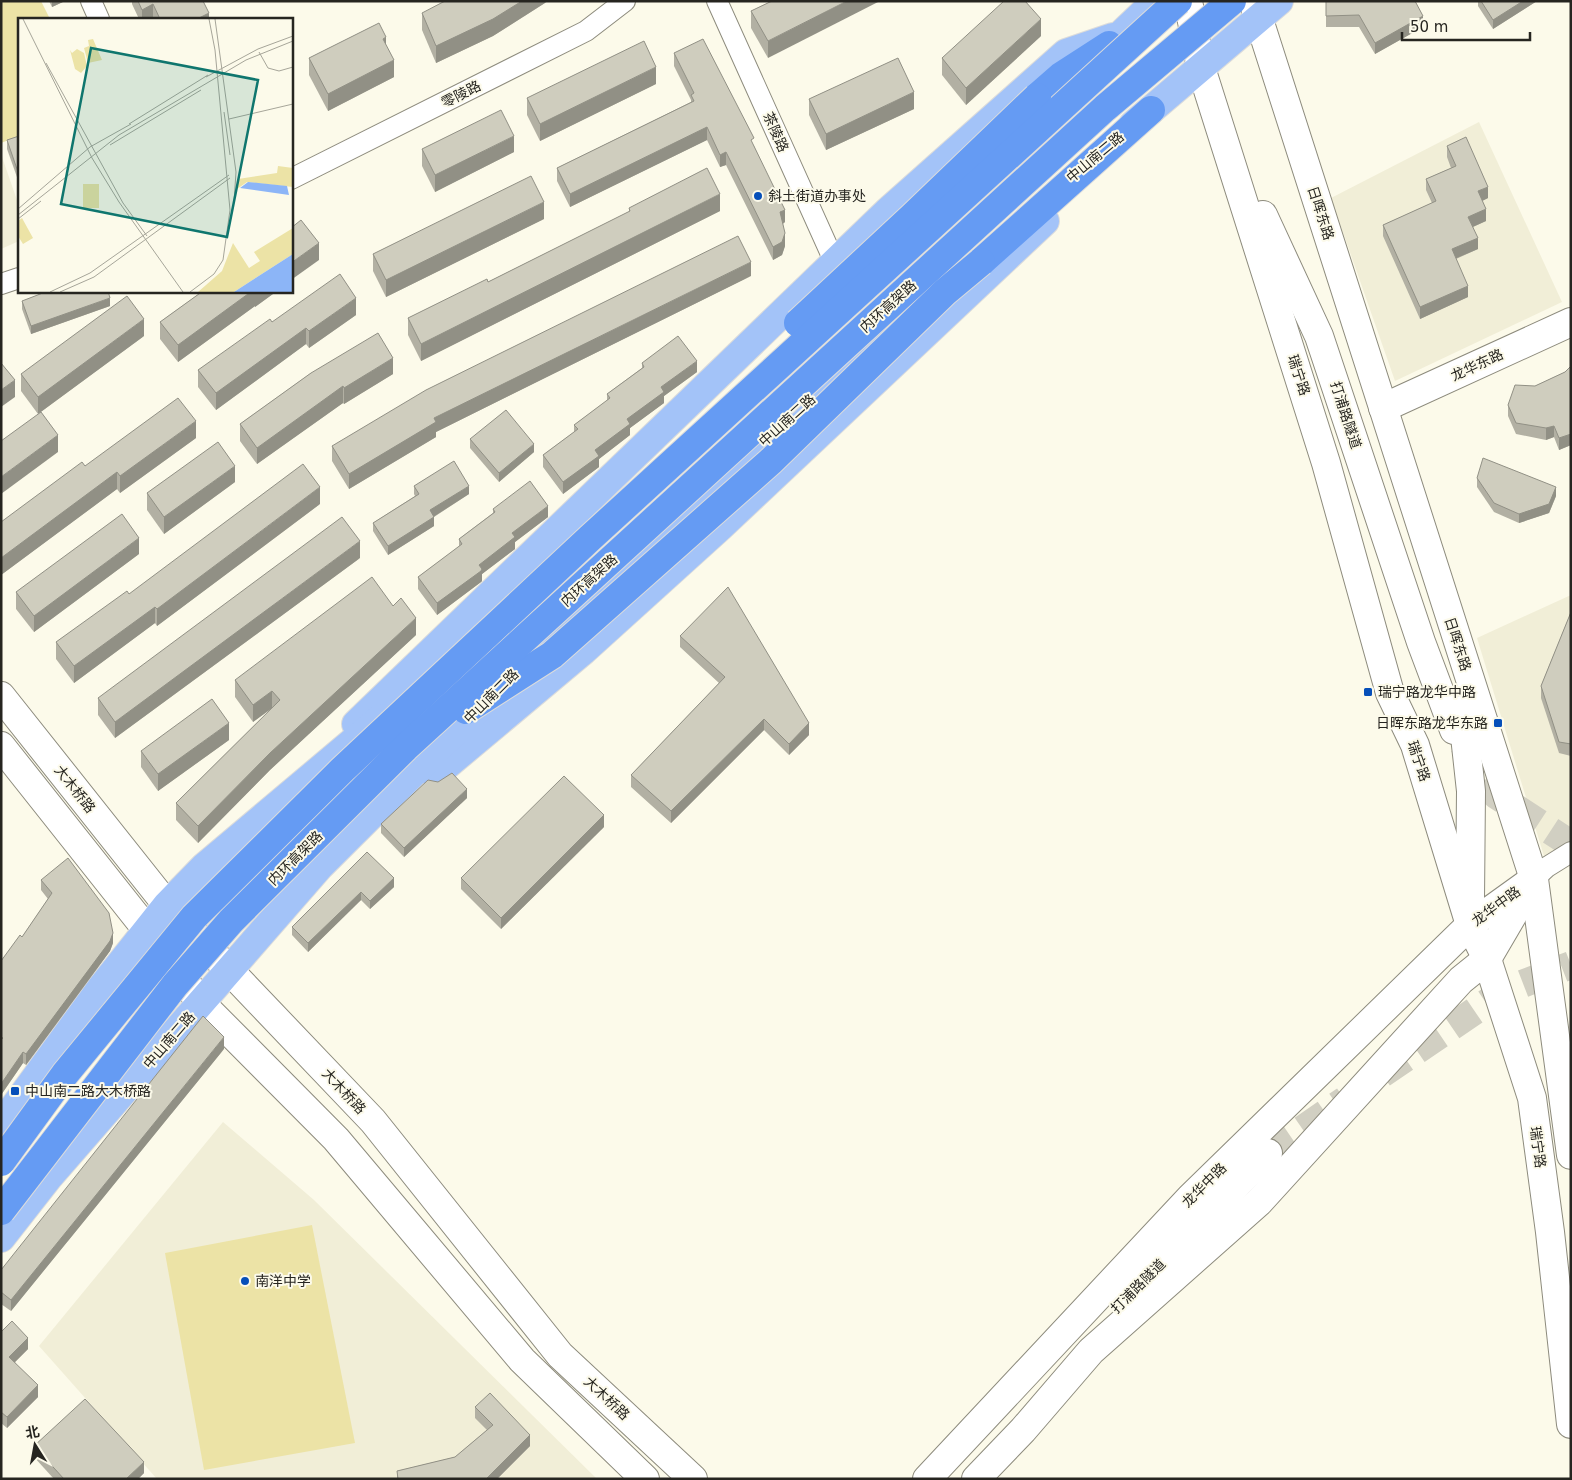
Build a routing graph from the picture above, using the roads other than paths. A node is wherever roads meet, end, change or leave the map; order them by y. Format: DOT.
graph roads {
  1 [pos="91,1"];
  2 [pos="625,1"];
  3 [pos="717,1"];
  4 [pos="1156,1"];
  5 [pos="1178,1"];
  6 [pos="1188,1"];
  7 [pos="1232,1"];
  8 [pos="1263,7"];
  9 [pos="99,18"];
  10 [pos="1115,40"];
  11 [pos="1201,68"];
  12 [pos="1215,109"];
  13 [pos="1151,110"];
  14 [pos="292,178"];
  15 [pos="835,263"];
  16 [pos="18,278"];
  17 [pos="1,284"];
  18 [pos="1571,322"];
  19 [pos="1383,408"];
  20 [pos="1,696"];
  21 [pos="1454,730"];
  22 [pos="380,734"];
  23 [pos="1415,745"];
  24 [pos="1,746"];
  25 [pos="405,748"];
  26 [pos="1571,852"];
  27 [pos="1470,854"];
  28 [pos="320,866"];
  29 [pos="204,867"];
  30 [pos="1534,879"];
  31 [pos="167,905"];
  32 [pos="1470,925"];
  33 [pos="147,930"];
  34 [pos="1487,959"];
  35 [pos="230,970"];
  36 [pos="201,1003"];
  37 [pos="1,1125"];
  38 [pos="1268,1153"];
  39 [pos="1571,1154"];
  40 [pos="1,1162"];
  41 [pos="1,1211"];
  42 [pos="1,1238"];
  43 [pos="1571,1424"];
  44 [pos="1023,1430"];
  45 [pos="645,1479"];
  46 [pos="693,1479"];
  47 [pos="927,1479"];
  48 [pos="976,1479"];
  1 -- 9 [label="street"];
  2 -- 14 [label="street, 零陵路"];
  3 -- 15 [label="street, 茶陵路"];
  4 -- 10 [label="main road"];
  5 -- 22 [label="highway, 内环高架路, bridge"];
  6 -- 11 [label="main road"];
  7 -- 25 [label="highway, 内环高架路, bridge"];
  8 -- 11 [label="main road, 中山南二路"];
  8 -- 19 [label="main road, 日晖东路"];
  10 -- 15 [label="main road"];
  10 -- 22 [label="highway, bridge"];
  10 -- 29 [label="main road"];
  11 -- 12 [label="main road"];
  11 -- 13 [label="main road, 中山南二路"];
  12 -- 21 [label="main road, 打浦路隧道"];
  12 -- 23 [label="main road, 瑞宁路"];
  13 -- 25 [label="highway, bridge"];
  13 -- 28 [label="main road, 中山南二路"];
  13 -- 28 [label="main road, 中山南二路"];
  15 -- 29 [label="main road"];
  16 -- 17 [label="street"];
  18 -- 19 [label="main road, 龙华东路"];
  19 -- 27 [label="main road, 日晖东路"];
  19 -- 30 [label="main road, 日晖东路"];
  20 -- 31 [label="main road, 大木桥路"];
  22 -- 40 [label="highway, 内环高架路, bridge"];
  23 -- 27 [label="main road, 日晖东路"];
  23 -- 32 [label="main road, 瑞宁路"];
  24 -- 33 [label="main road"];
  25 -- 41 [label="highway, 内环高架路, bridge"];
  26 -- 30 [label="street"];
  27 -- 32 [label="main road, 日晖东路"];
  28 -- 35 [label="main road, 中山南二路"];
  29 -- 31 [label="main road"];
  30 -- 32 [label="main road, 龙华中路"];
  30 -- 34 [label="main road, 龙华中路"];
  30 -- 39 [label="main road"];
  31 -- 33 [label="main road"];
  31 -- 35 [label="main road, 大木桥路"];
  32 -- 34 [label="main road, 瑞宁路"];
  32 -- 47 [label="main road, 龙华中路"];
  33 -- 36 [label="main road"];
  33 -- 37 [label="main road"];
  34 -- 43 [label="main road, 瑞宁路"];
  34 -- 44 [label="main road, 龙华中路"];
  35 -- 36 [label="main road, 中山南二路"];
  35 -- 46 [label="main road, 大木桥路"];
  36 -- 42 [label="main road, 中山南二路"];
  36 -- 45 [label="main road"];
  38 -- 44 [label="main road, 打浦路隧道"];
  44 -- 48 [label="main road, 龙华中路"];
}
